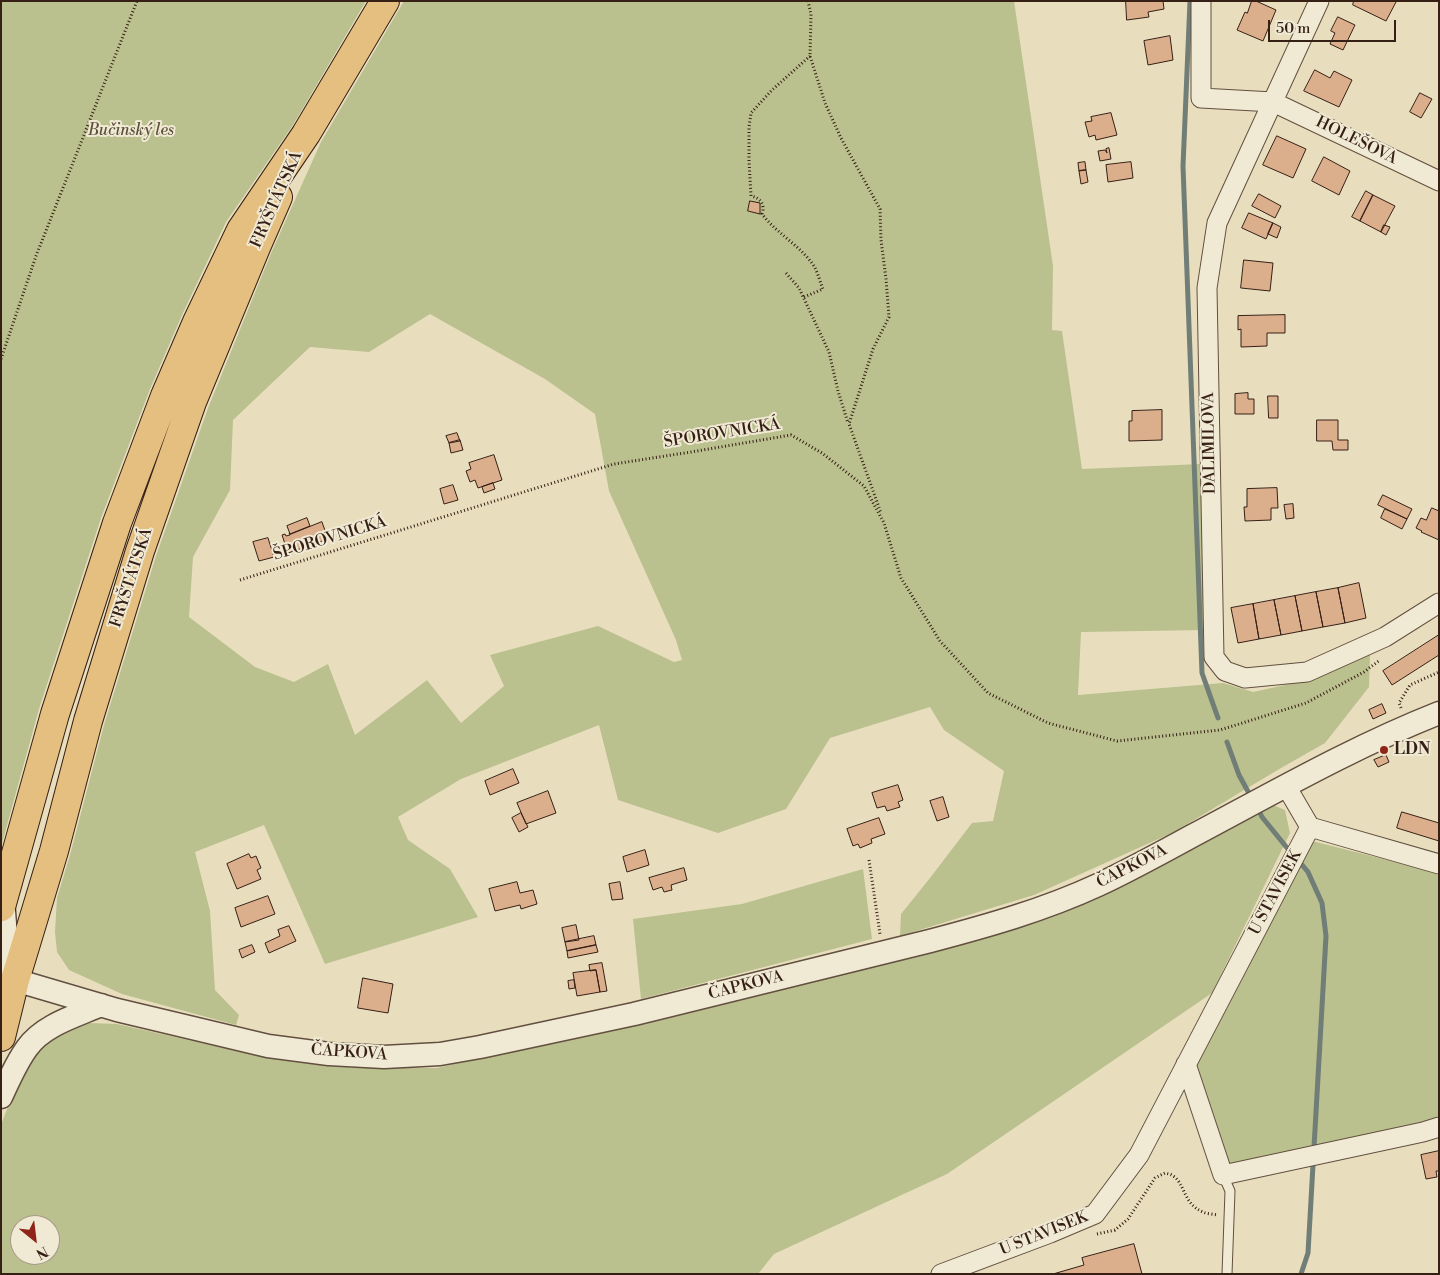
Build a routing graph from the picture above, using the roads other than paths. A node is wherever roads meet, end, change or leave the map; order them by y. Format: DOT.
graph roads {
  1 [pos="385,1"];
  2 [pos="1201,1"];
  3 [pos="1319,1"];
  4 [pos="1273,102"];
  5 [pos="306,134"];
  6 [pos="1439,181"];
  7 [pos="1439,603"];
  8 [pos="1439,713"];
  9 [pos="1286,786"];
  10 [pos="1310,827"];
  11 [pos="1439,864"];
  12 [pos="2,904"];
  13 [pos="8,985"];
  14 [pos="101,1006"];
  15 [pos="1,1037"];
  16 [pos="1186,1064"];
  17 [pos="1,1097"];
  18 [pos="1439,1126"];
  19 [pos="1223,1174"];
  20 [pos="941,1274"];
  21 [pos="1227,1274"];
  1 -- 5 [label="main road, FRYŠTÁTSKÁ"];
  2 -- 4 [label="street"];
  3 -- 4 [label="street, DALIMILOVA"];
  4 -- 6 [label="street, HOLEŠOVA"];
  4 -- 7 [label="street, DALIMILOVA"];
  5 -- 12 [label="main road, FRYŠTÁTSKÁ"];
  5 -- 13 [label="main road, FRYŠTÁTSKÁ"];
  8 -- 9 [label="street, ČAPKOVA"];
  9 -- 10 [label="street"];
  9 -- 14 [label="street, ČAPKOVA"];
  10 -- 11 [label="street"];
  10 -- 16 [label="street, U STAVISEK"];
  12 -- 13 [label="street"];
  13 -- 14 [label="street, ČAPKOVA"];
  13 -- 15 [label="main road, FRYŠTÁTSKÁ"];
  14 -- 17 [label="street"];
  16 -- 19 [label="street"];
  16 -- 20 [label="street, U STAVISEK"];
  18 -- 19 [label="street"];
  19 -- 21 [label="lane"];
}
